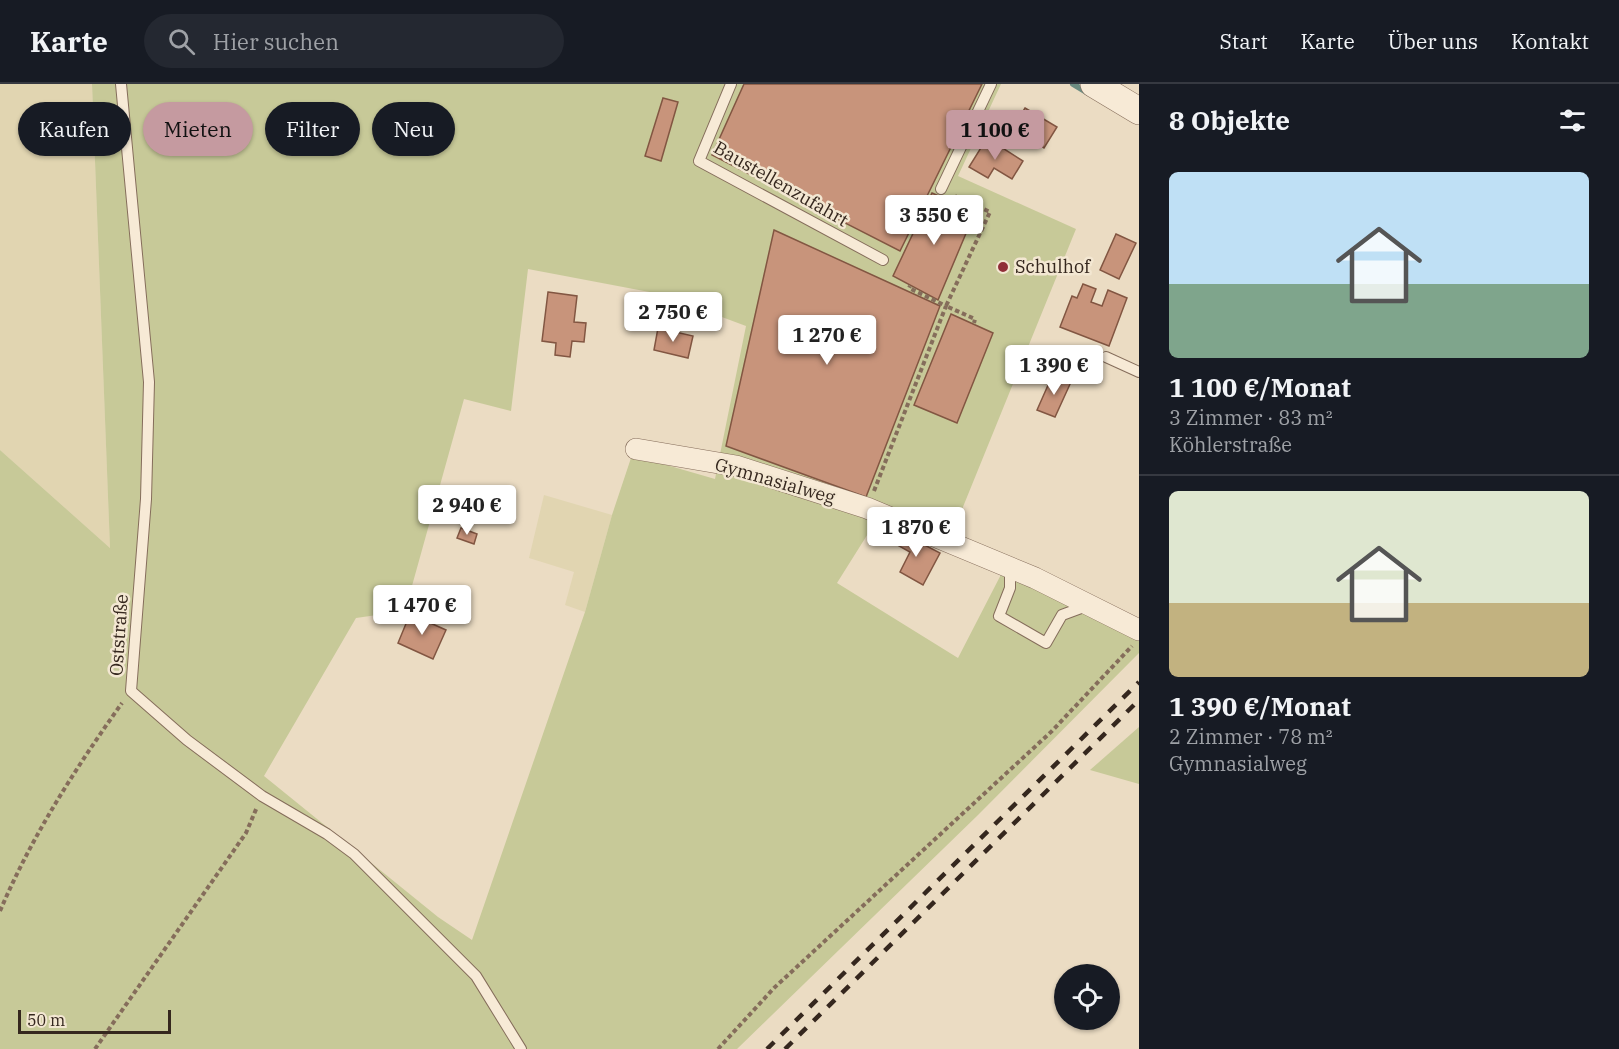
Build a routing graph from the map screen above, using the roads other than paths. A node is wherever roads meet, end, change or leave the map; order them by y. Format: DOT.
graph roads {
  1 [pos="121,84"];
  2 [pos="731,84"];
  3 [pos="991,84"];
  4 [pos="1094,84"];
  5 [pos="1139,111"];
  6 [pos="941,189"];
  7 [pos="883,260"];
  8 [pos="1106,357"];
  9 [pos="1139,372"];
  10 [pos="636,449"];
  11 [pos="1010,566"];
  12 [pos="1089,605"];
  13 [pos="1139,630"];
  14 [pos="521,1049"];
  1 -- 14 [label="lane, Oststraße"];
  2 -- 7 [label="lane, Baustellenzufahrt"];
  3 -- 6 [label="lane"];
  4 -- 5 [label="street"];
  8 -- 9 [label="lane"];
  10 -- 11 [label="street, Gymnasialweg"];
  11 -- 12 [label="street, Gymnasialweg"];
  11 -- 12 [label="lane"];
  12 -- 13 [label="street, Gymnasialweg"];
}
